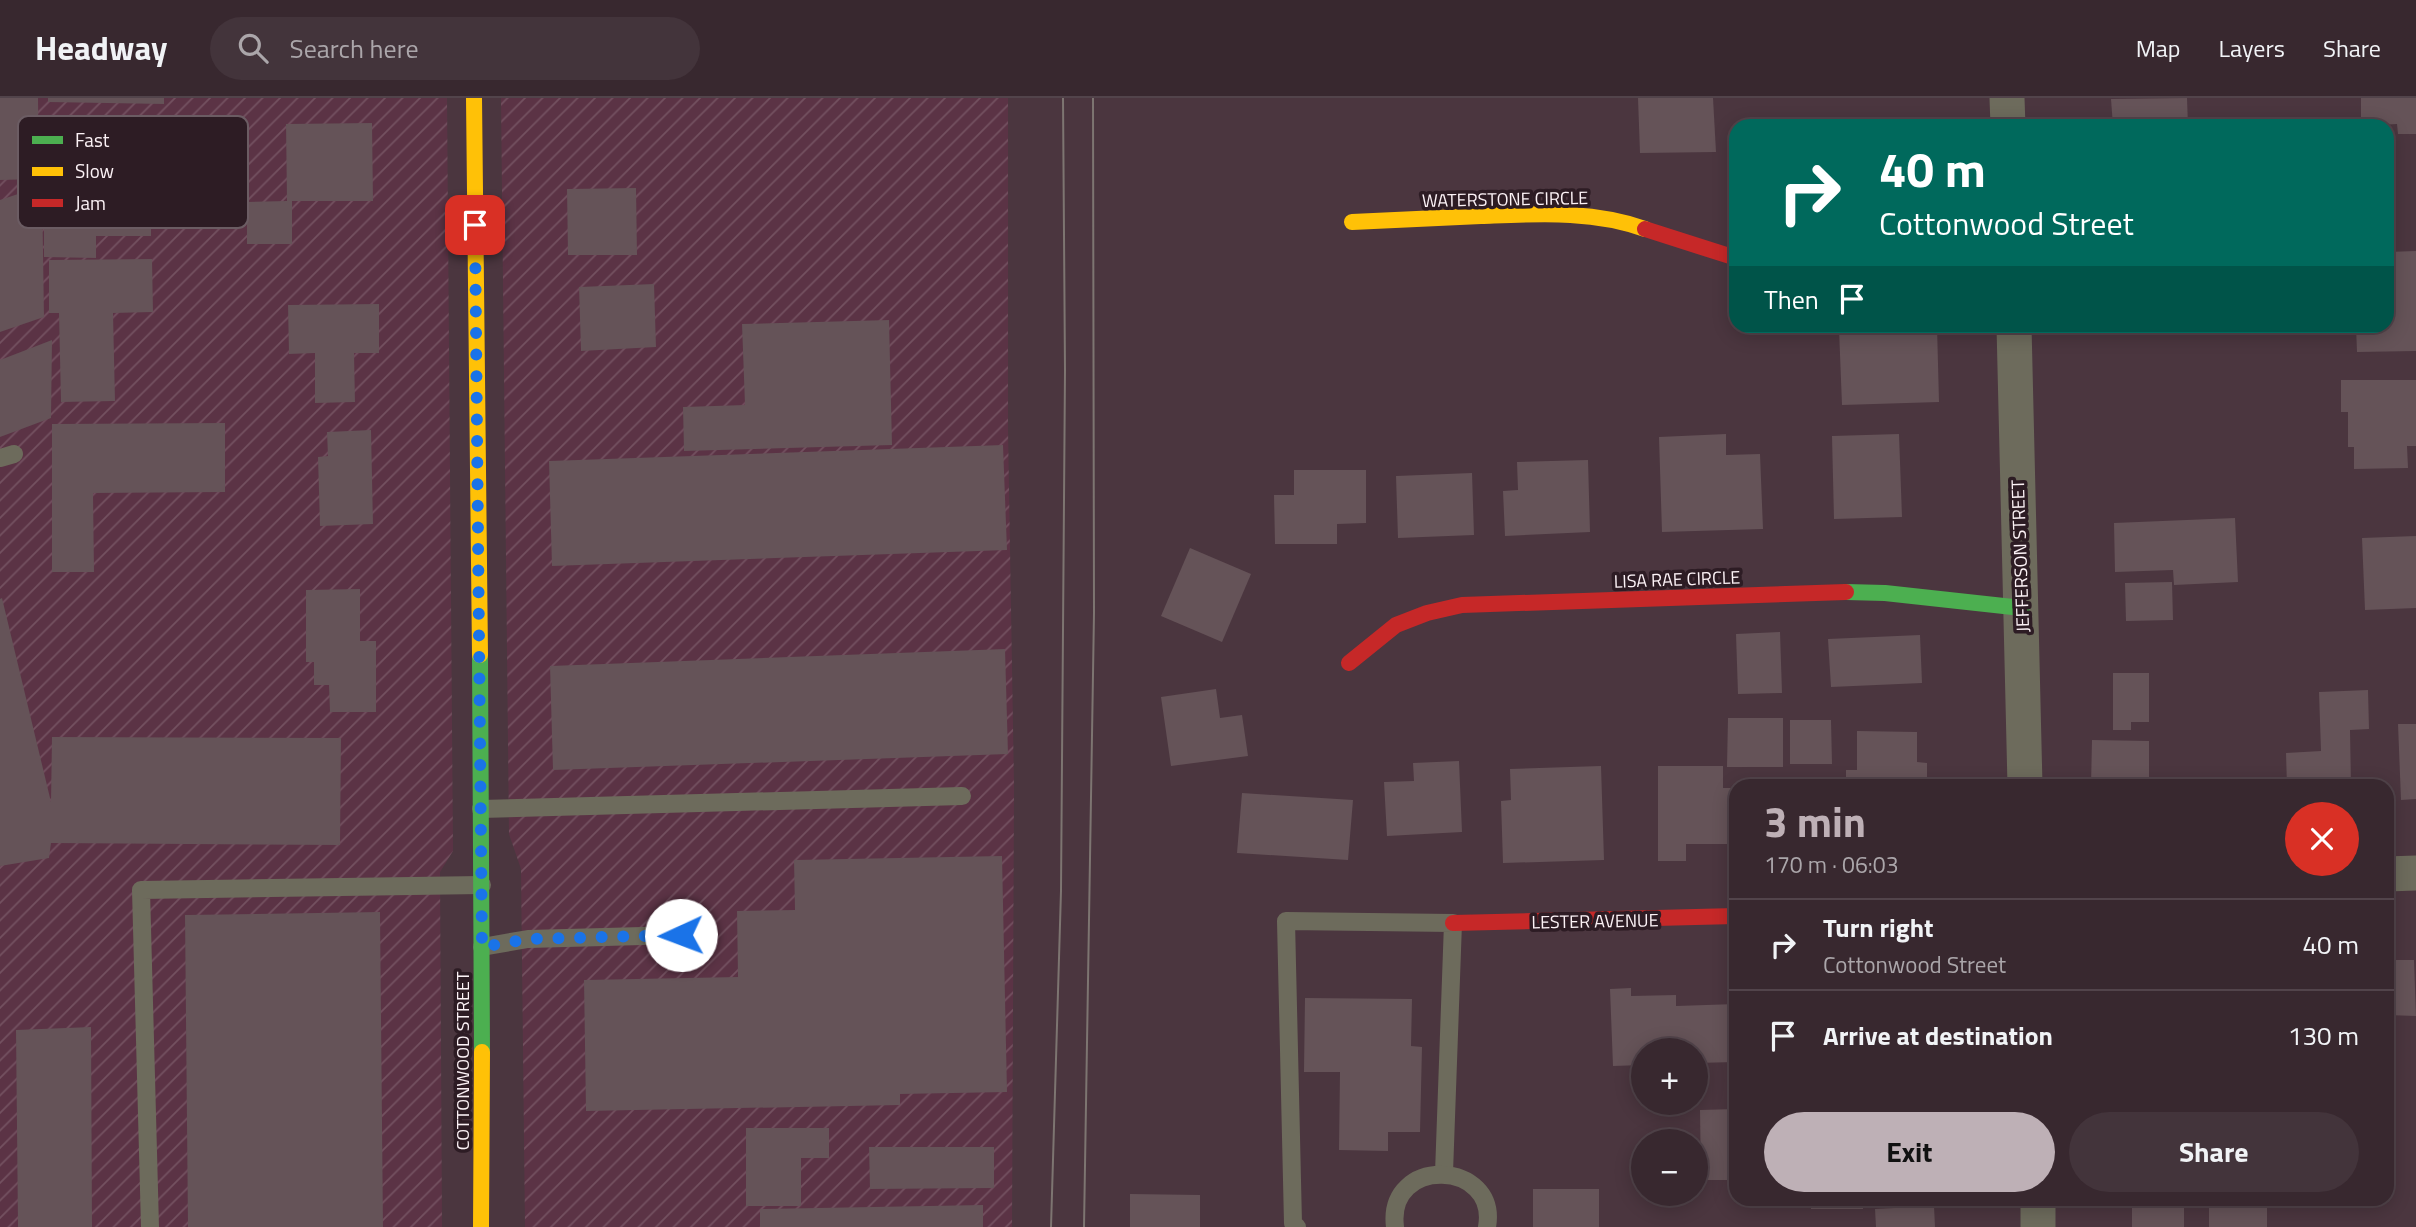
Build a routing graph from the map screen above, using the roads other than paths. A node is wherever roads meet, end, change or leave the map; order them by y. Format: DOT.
graph roads {
  1 [pos="474,98"];
  2 [pos="2007,98"];
  3 [pos="2008,119"];
  4 [pos="1352,222"];
  5 [pos="1729,255"];
  6 [pos="2014,333"];
  7 [pos="2022,608"];
  8 [pos="1349,663"];
  9 [pos="2025,779"];
  10 [pos="962,796"];
  11 [pos="481,809"];
  12 [pos="2416,873"];
  13 [pos="2394,874"];
  14 [pos="482,886"];
  15 [pos="1729,916"];
  16 [pos="1453,923"];
  17 [pos="681,935"];
  18 [pos="482,947"];
  19 [pos="1444,1173"];
  20 [pos="2038,1206"];
  21 [pos="150,1227"];
  22 [pos="481,1227"];
  23 [pos="1297,1227"];
  24 [pos="1395,1227"];
  25 [pos="1487,1227"];
  26 [pos="2038,1227"];
  1 -- 11 [label="street, COTTONWOOD STREET"];
  2 -- 3 [label="street"];
  4 -- 5 [label="street, WATERSTONE CIRCLE"];
  6 -- 7 [label="street, JEFFERSON STREET"];
  7 -- 8 [label="street, LISA RAE CIRCLE"];
  7 -- 9 [label="street, JEFFERSON STREET"];
  10 -- 11 [label="lane"];
  11 -- 14 [label="street, COTTONWOOD STREET"];
  12 -- 13 [label="street"];
  14 -- 18 [label="street, COTTONWOOD STREET"];
  14 -- 21 [label="lane"];
  15 -- 16 [label="street, LESTER AVENUE"];
  16 -- 19 [label="lane"];
  16 -- 23 [label="lane"];
  17 -- 18 [label="lane"];
  18 -- 22 [label="street, COTTONWOOD STREET"];
  19 -- 24 [label="lane"];
  19 -- 25 [label="lane"];
  20 -- 26 [label="street"];
}
